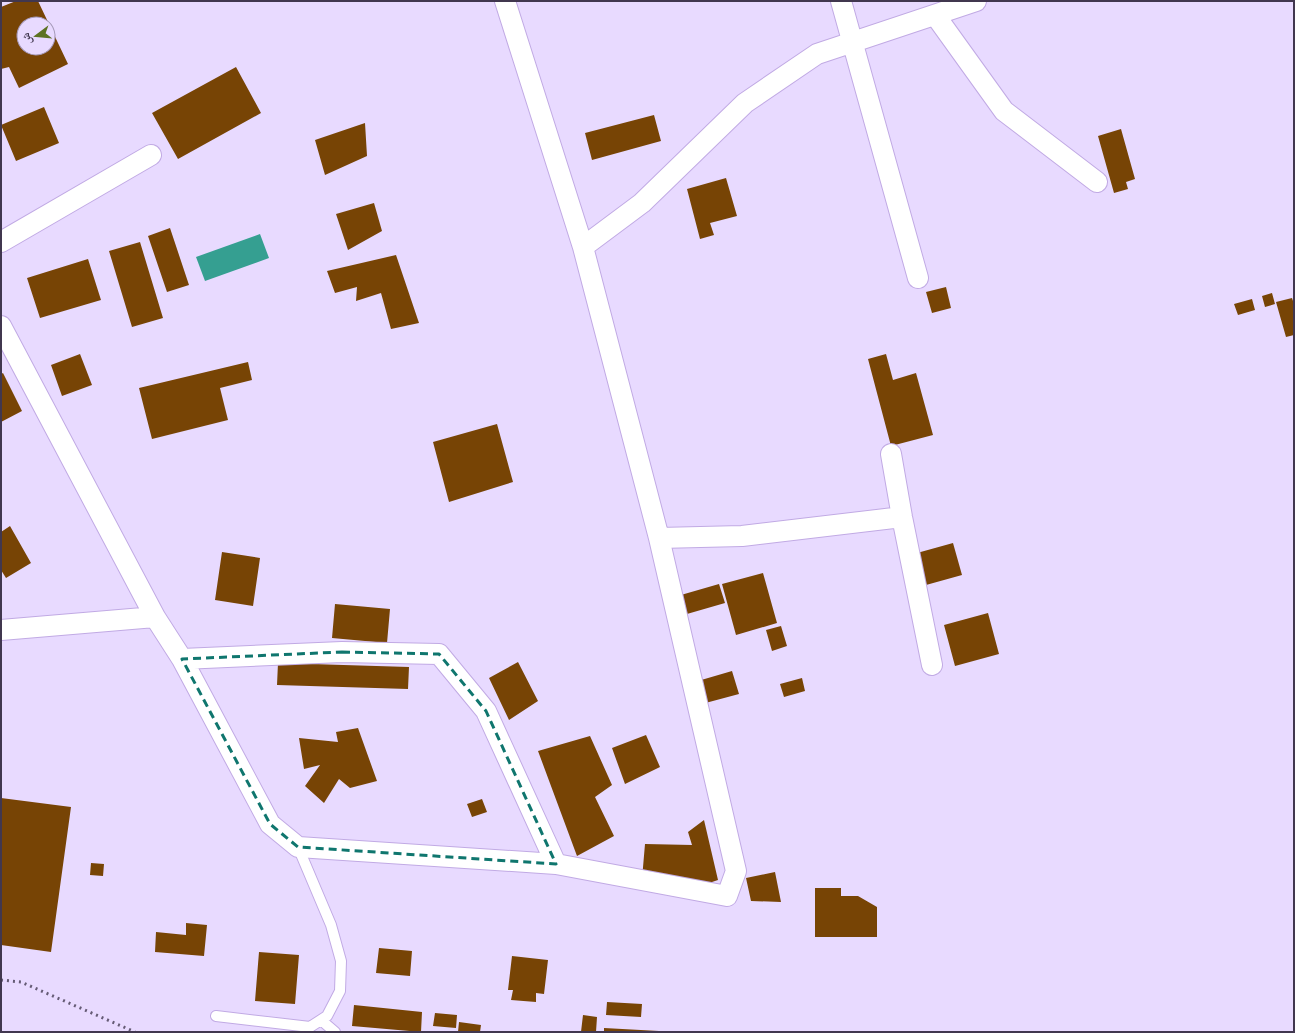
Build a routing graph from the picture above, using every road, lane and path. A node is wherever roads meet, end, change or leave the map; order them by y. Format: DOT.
graph roads {
  1 [pos="505,1"];
  2 [pos="841,1"];
  3 [pos="976,1"];
  4 [pos="935,15"];
  5 [pos="853,42"];
  6 [pos="151,155"];
  7 [pos="1097,182"];
  8 [pos="1,242"];
  9 [pos="583,247"];
  10 [pos="918,278"];
  11 [pos="1,326"];
  12 [pos="891,454"];
  13 [pos="902,518"];
  14 [pos="659,538"];
  15 [pos="155,617"];
  16 [pos="1,630"];
  17 [pos="182,659"];
  18 [pos="932,665"];
  19 [pos="298,847"];
  20 [pos="556,864"];
  21 [pos="216,1016"];
  22 [pos="321,1020"];
  23 [pos="335,1032"];
  1 -- 9 [label="street"];
  2 -- 5 [label="street"];
  3 -- 4 [label="street"];
  4 -- 5 [label="street"];
  4 -- 7 [label="street"];
  5 -- 9 [label="street"];
  5 -- 10 [label="street"];
  6 -- 8 [label="street"];
  9 -- 14 [label="street"];
  11 -- 15 [label="street"];
  12 -- 13 [label="street"];
  13 -- 14 [label="street"];
  13 -- 18 [label="street"];
  14 -- 20 [label="street"];
  15 -- 16 [label="street"];
  15 -- 17 [label="street"];
  17 -- 19 [label="street"];
  17 -- 20 [label="street"];
  19 -- 20 [label="street"];
  19 -- 22 [label="lane"];
  21 -- 22 [label="lane"];
  22 -- 23 [label="lane"];
}
